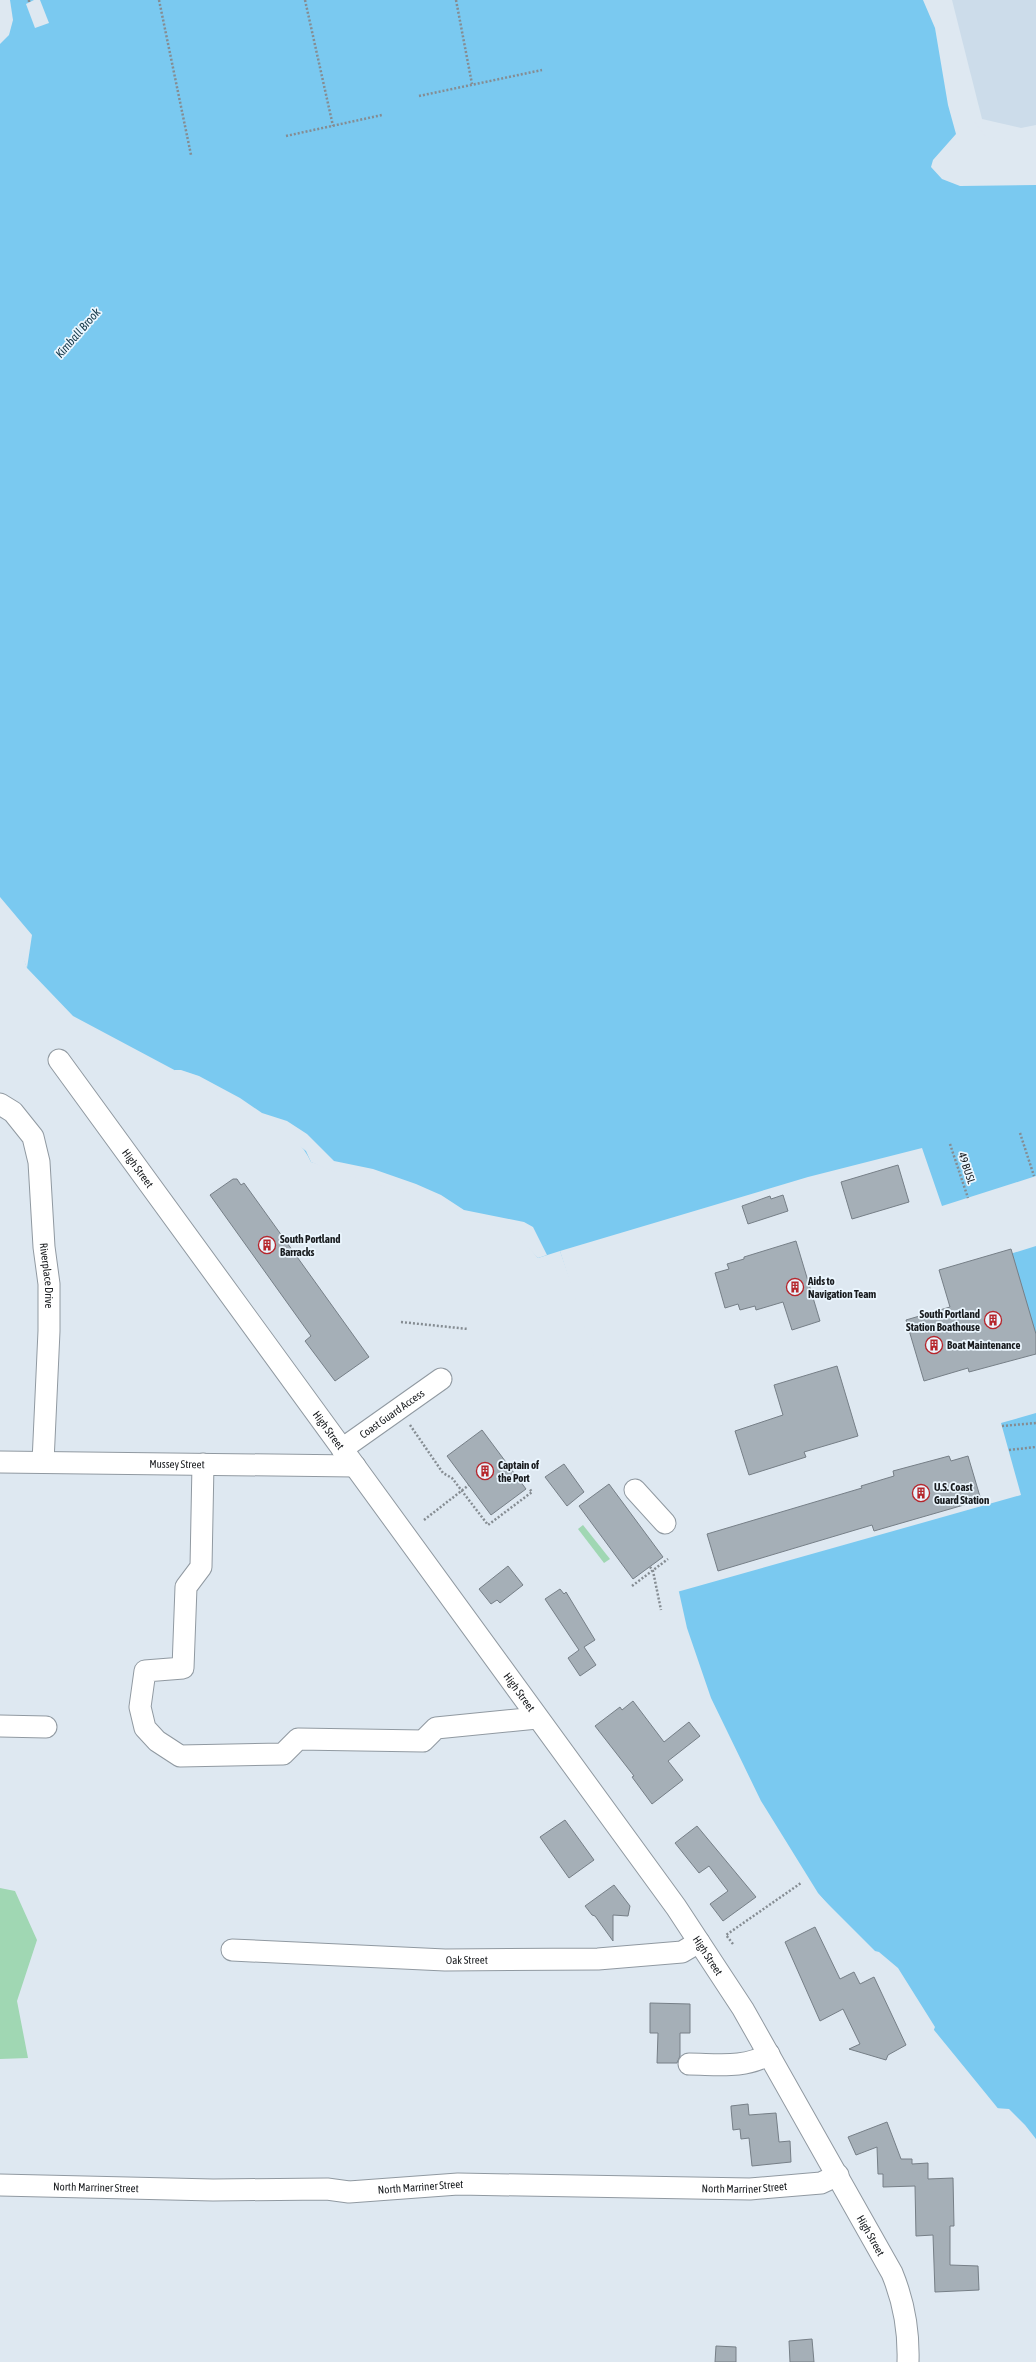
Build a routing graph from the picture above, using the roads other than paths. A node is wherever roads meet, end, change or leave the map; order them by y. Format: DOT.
graph roads {
  1 [pos="59,1060"];
  2 [pos="0,1104"];
  3 [pos="441,1379"];
  4 [pos="342,1449"];
  5 [pos="0,1462"];
  6 [pos="43,1462"];
  7 [pos="203,1464"];
  8 [pos="355,1466"];
  9 [pos="635,1490"];
  10 [pos="665,1523"];
  11 [pos="537,1718"];
  12 [pos="0,1726"];
  13 [pos="46,1727"];
  14 [pos="699,1942"];
  15 [pos="232,1950"];
  16 [pos="769,2054"];
  17 [pos="689,2064"];
  18 [pos="838,2175"];
  19 [pos="0,2185"];
  20 [pos="908,2362"];
  1 -- 4 [label="street, High Street"];
  2 -- 6 [label="street, Riverplace Drive"];
  3 -- 4 [label="street, Coast Guard Access"];
  4 -- 8 [label="street, High Street"];
  5 -- 6 [label="street, Mussey Street"];
  6 -- 7 [label="street, Mussey Street"];
  7 -- 8 [label="street, Mussey Street"];
  7 -- 11 [label="street"];
  8 -- 11 [label="street, High Street"];
  9 -- 10 [label="street"];
  11 -- 14 [label="street, High Street"];
  12 -- 13 [label="street"];
  14 -- 15 [label="street, Oak Street"];
  14 -- 16 [label="street, High Street"];
  16 -- 17 [label="street"];
  16 -- 18 [label="street, High Street"];
  18 -- 19 [label="street, North Marriner Street"];
  18 -- 20 [label="street, High Street"];
}
